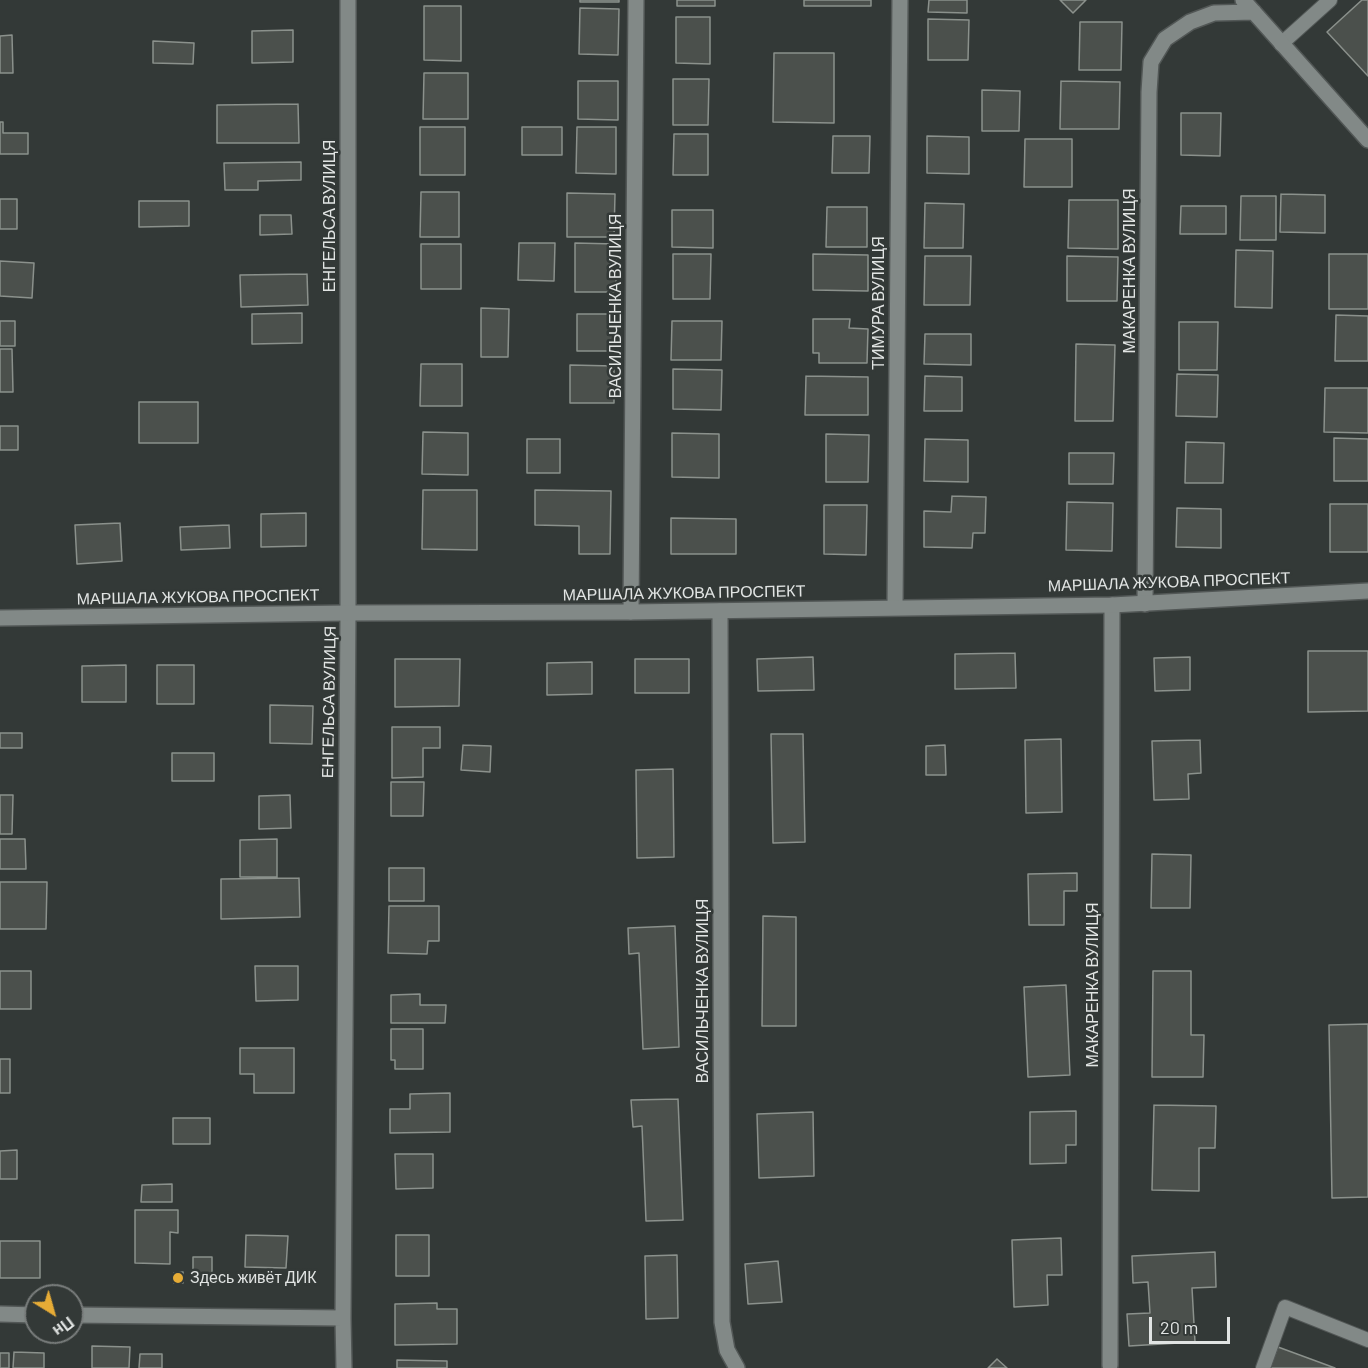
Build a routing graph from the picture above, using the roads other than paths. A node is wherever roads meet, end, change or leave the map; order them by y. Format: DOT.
graph roads {
  1 [pos="348,0"];
  2 [pos="636,0"];
  3 [pos="900,0"];
  4 [pos="1243,0"];
  5 [pos="1330,0"];
  6 [pos="1254,12"];
  7 [pos="1281,44"];
  8 [pos="1368,140"];
  9 [pos="1368,591"];
  10 [pos="1145,604"];
  11 [pos="1112,605"];
  12 [pos="895,607"];
  13 [pos="720,611"];
  14 [pos="631,612"];
  15 [pos="348,613"];
  16 [pos="0,618"];
  17 [pos="0,1314"];
  18 [pos="24,1315"];
  19 [pos="84,1315"];
  20 [pos="343,1318"];
  21 [pos="1368,1340"];
  22 [pos="1112,1367"];
  23 [pos="344,1368"];
  24 [pos="737,1368"];
  25 [pos="1263,1368"];
  1 -- 15 [label="street, ЕНГЕЛЬСА ВУЛИЦЯ"];
  2 -- 14 [label="street, ВАСИЛЬЧЕНКА ВУЛИЦЯ"];
  3 -- 12 [label="street, ТИМУРА ВУЛИЦЯ"];
  4 -- 6 [label="street"];
  5 -- 7 [label="lane"];
  6 -- 7 [label="street"];
  6 -- 10 [label="street, МАКАРЕНКА ВУЛИЦЯ"];
  7 -- 8 [label="street"];
  9 -- 10 [label="street, МАРШАЛА ЖУКОВА ПРОСПЕКТ"];
  10 -- 11 [label="street, МАРШАЛА ЖУКОВА ПРОСПЕКТ"];
  11 -- 12 [label="street, МАРШАЛА ЖУКОВА ПРОСПЕКТ"];
  11 -- 22 [label="street, МАКАРЕНКА ВУЛИЦЯ"];
  12 -- 13 [label="street, МАРШАЛА ЖУКОВА ПРОСПЕКТ"];
  13 -- 14 [label="street, МАРШАЛА ЖУКОВА ПРОСПЕКТ"];
  13 -- 24 [label="street, ВАСИЛЬЧЕНКА ВУЛИЦЯ"];
  14 -- 15 [label="street, МАРШАЛА ЖУКОВА ПРОСПЕКТ"];
  15 -- 16 [label="street, МАРШАЛА ЖУКОВА ПРОСПЕКТ"];
  15 -- 20 [label="street, ЕНГЕЛЬСА ВУЛИЦЯ"];
  17 -- 18 [label="street"];
  19 -- 20 [label="street"];
  20 -- 23 [label="street, ЕНГЕЛЬСА ВУЛИЦЯ"];
  21 -- 25 [label="lane"];
}
